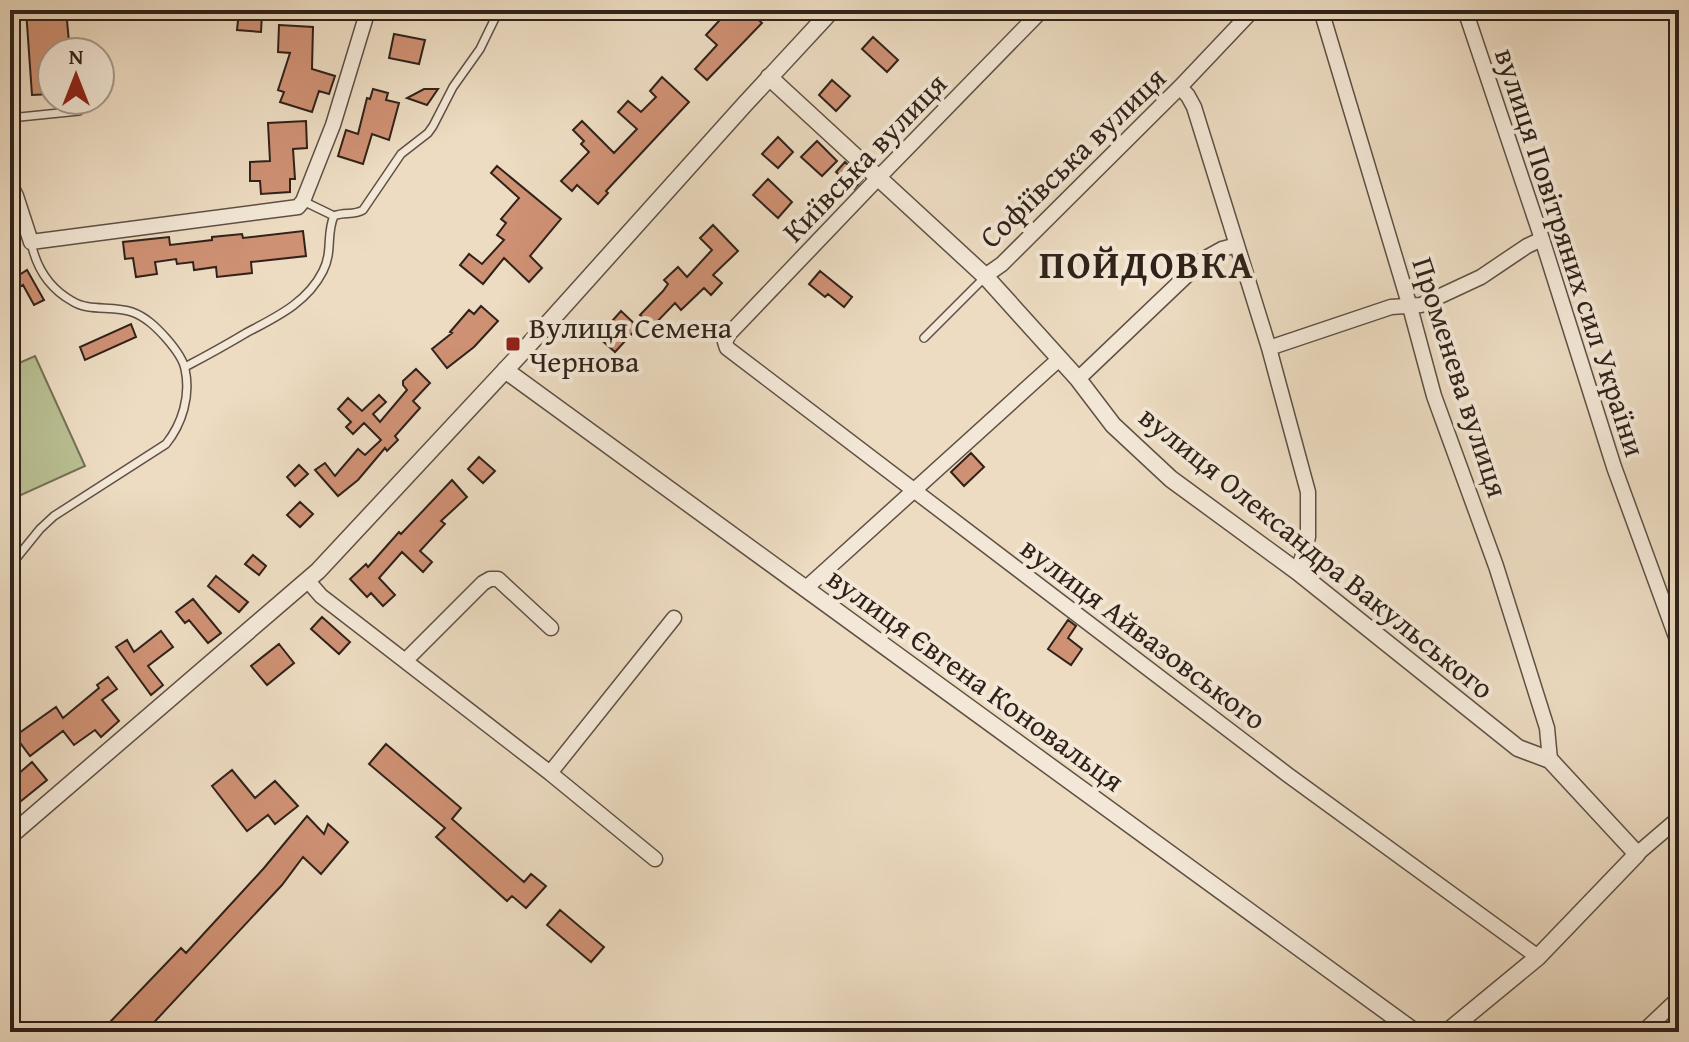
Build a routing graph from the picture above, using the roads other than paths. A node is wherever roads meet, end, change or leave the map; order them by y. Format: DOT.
graph roads {
  1 [pos="368,10"];
  2 [pos="499,10"];
  3 [pos="832,10"];
  4 [pos="1042,10"];
  5 [pos="1253,10"];
  6 [pos="1321,10"];
  7 [pos="1465,10"];
  8 [pos="769,77"];
  9 [pos="1180,87"];
  10 [pos="36,115"];
  11 [pos="10,118"];
  12 [pos="10,129"];
  13 [pos="10,141"];
  14 [pos="879,177"];
  15 [pos="10,184"];
  16 [pos="303,201"];
  17 [pos="334,216"];
  18 [pos="1542,239"];
  19 [pos="31,242"];
  20 [pos="1237,245"];
  21 [pos="985,276"];
  22 [pos="1410,307"];
  23 [pos="924,338"];
  24 [pos="725,342"];
  25 [pos="1269,348"];
  26 [pos="1058,360"];
  27 [pos="185,367"];
  28 [pos="505,370"];
  29 [pos="1078,379"];
  30 [pos="913,491"];
  31 [pos="10,566"];
  32 [pos="1298,572"];
  33 [pos="308,581"];
  34 [pos="805,589"];
  35 [pos="674,618"];
  36 [pos="551,628"];
  37 [pos="1679,645"];
  38 [pos="406,660"];
  39 [pos="1550,760"];
  40 [pos="550,773"];
  41 [pos="1679,818"];
  42 [pos="10,836"];
  43 [pos="1637,854"];
  44 [pos="655,859"];
  45 [pos="1538,957"];
  46 [pos="1676,1007"];
  47 [pos="1415,1032"];
  48 [pos="1447,1032"];
  49 [pos="1643,1032"];
  1 -- 16 [label="street"];
  2 -- 17 [label="lane"];
  3 -- 8 [label="street"];
  4 -- 14 [label="street, Київська вулиця"];
  5 -- 9 [label="street, Софіївська вулиця"];
  6 -- 22 [label="street, Променева вулиця"];
  7 -- 18 [label="street, вулиця Повітряних сил України"];
  8 -- 14 [label="street, вулиця Олександра Вакульського"];
  8 -- 28 [label="street"];
  9 -- 20 [label="street"];
  9 -- 21 [label="street, Софіївська вулиця"];
  10 -- 11 [label="lane"];
  12 -- 13 [label="lane"];
  14 -- 21 [label="street, вулиця Олександра Вакульського"];
  14 -- 24 [label="street, Київська вулиця"];
  15 -- 19 [label="street"];
  16 -- 17 [label="lane"];
  16 -- 19 [label="street"];
  17 -- 27 [label="lane"];
  18 -- 22 [label="street"];
  18 -- 37 [label="street, вулиця Повітряних сил України"];
  19 -- 27 [label="lane"];
  20 -- 25 [label="street"];
  20 -- 29 [label="street"];
  21 -- 23 [label="lane, Софіївська вулиця"];
  21 -- 26 [label="street, вулиця Олександра Вакульського"];
  22 -- 25 [label="street"];
  22 -- 39 [label="street, Променева вулиця"];
  24 -- 30 [label="street, вулиця Айвазовського"];
  25 -- 32 [label="street"];
  26 -- 29 [label="street, вулиця Олександра Вакульського"];
  26 -- 30 [label="street"];
  27 -- 31 [label="lane"];
  28 -- 33 [label="street"];
  28 -- 34 [label="street, вулиця Євгена Коновальця"];
  29 -- 32 [label="street, вулиця Олександра Вакульського"];
  30 -- 34 [label="street"];
  30 -- 45 [label="street, вулиця Айвазовського"];
  32 -- 39 [label="street, вулиця Олександра Вакульського"];
  33 -- 38 [label="street"];
  33 -- 42 [label="street"];
  34 -- 47 [label="street, вулиця Євгена Коновальця"];
  35 -- 40 [label="street"];
  36 -- 38 [label="street"];
  38 -- 40 [label="street"];
  39 -- 43 [label="street, вулиця Олександра Вакульського"];
  40 -- 44 [label="street"];
  41 -- 43 [label="street"];
  43 -- 45 [label="street"];
  45 -- 48 [label="street"];
  46 -- 49 [label="street"];
}
